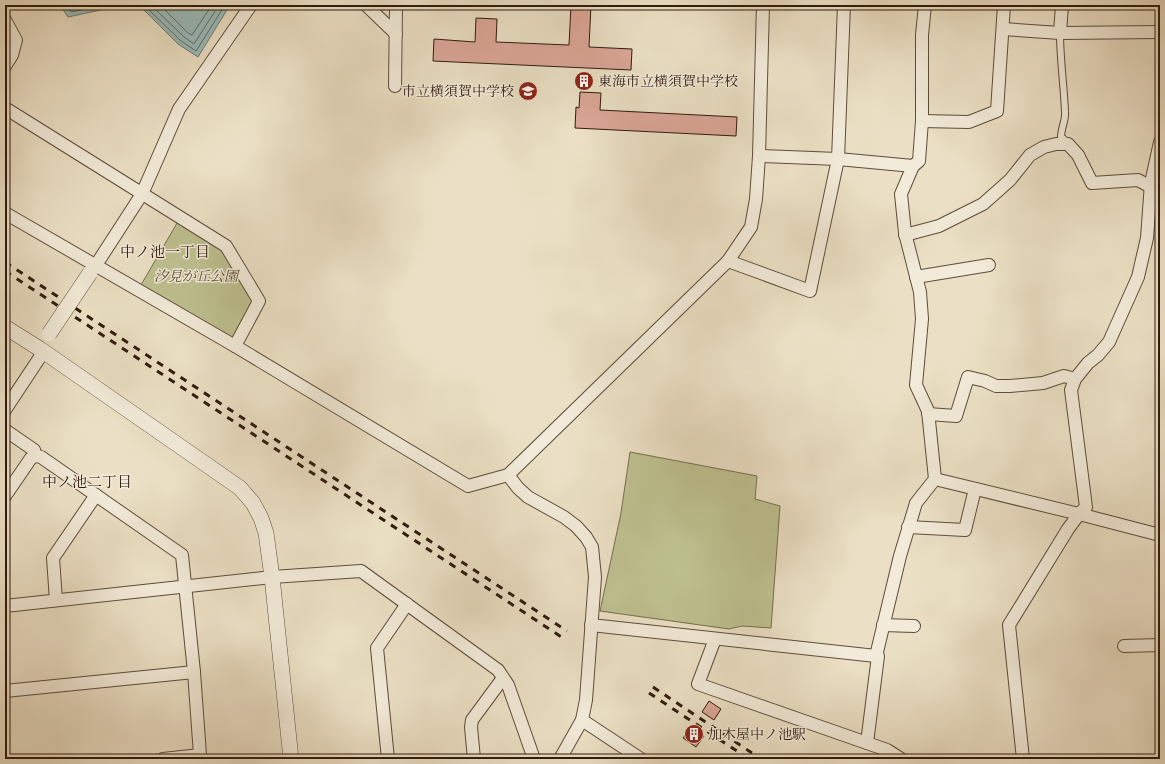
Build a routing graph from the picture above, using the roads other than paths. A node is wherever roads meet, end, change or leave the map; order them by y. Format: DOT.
graph roads {
  1 [pos="251,5"];
  2 [pos="366,5"];
  3 [pos="396,5"];
  4 [pos="763,5"];
  5 [pos="844,5"];
  6 [pos="925,5"];
  7 [pos="1004,5"];
  8 [pos="1062,5"];
  9 [pos="5,20"];
  10 [pos="1003,30"];
  11 [pos="1160,32"];
  12 [pos="1060,33"];
  13 [pos="396,34"];
  14 [pos="5,66"];
  15 [pos="395,86"];
  16 [pos="5,108"];
  17 [pos="922,121"];
  18 [pos="1160,142"];
  19 [pos="1063,144"];
  20 [pos="759,156"];
  21 [pos="838,159"];
  22 [pos="913,166"];
  23 [pos="1151,187"];
  24 [pos="142,194"];
  25 [pos="1155,206"];
  26 [pos="5,214"];
  27 [pos="905,235"];
  28 [pos="728,260"];
  29 [pos="989,265"];
  30 [pos="93,269"];
  31 [pos="916,277"];
  32 [pos="5,327"];
  33 [pos="235,346"];
  34 [pos="42,350"];
  35 [pos="1075,379"];
  36 [pos="5,410"];
  37 [pos="928,414"];
  38 [pos="5,430"];
  39 [pos="36,456"];
  40 [pos="508,475"];
  41 [pos="935,479"];
  42 [pos="975,488"];
  43 [pos="96,495"];
  44 [pos="5,496"];
  45 [pos="1080,514"];
  46 [pos="908,528"];
  47 [pos="1160,535"];
  48 [pos="272,578"];
  49 [pos="185,587"];
  50 [pos="56,600"];
  51 [pos="407,604"];
  52 [pos="5,606"];
  53 [pos="591,625"];
  54 [pos="883,625"];
  55 [pos="914,626"];
  56 [pos="715,639"];
  57 [pos="1160,645"];
  58 [pos="1124,646"];
  59 [pos="878,656"];
  60 [pos="194,672"];
  61 [pos="503,678"];
  62 [pos="5,691"];
  63 [pos="582,720"];
  64 [pos="867,743"];
  65 [pos="163,759"];
  66 [pos="291,759"];
  67 [pos="388,759"];
  68 [pos="474,759"];
  69 [pos="534,759"];
  70 [pos="560,759"];
  71 [pos="641,759"];
  72 [pos="901,759"];
  73 [pos="1023,759"];
  1 -- 24 [label="street"];
  2 -- 13 [label="street"];
  3 -- 13 [label="street"];
  4 -- 20 [label="street"];
  5 -- 21 [label="street"];
  6 -- 17 [label="street"];
  7 -- 10 [label="street"];
  8 -- 12 [label="street"];
  9 -- 14 [label="street"];
  10 -- 12 [label="street"];
  10 -- 17 [label="street"];
  11 -- 12 [label="street"];
  12 -- 19 [label="lane"];
  13 -- 15 [label="street"];
  16 -- 24 [label="street"];
  17 -- 22 [label="street"];
  18 -- 23 [label="street"];
  19 -- 23 [label="street"];
  19 -- 27 [label="street"];
  20 -- 21 [label="street"];
  20 -- 28 [label="street"];
  21 -- 22 [label="street"];
  21 -- 28 [label="street"];
  22 -- 27 [label="street"];
  23 -- 25 [label="street"];
  24 -- 30 [label="street"];
  24 -- 33 [label="street"];
  25 -- 35 [label="street"];
  26 -- 30 [label="street"];
  27 -- 31 [label="street"];
  28 -- 40 [label="street"];
  29 -- 31 [label="street"];
  30 -- 33 [label="street"];
  30 -- 34 [label="street, bridge"];
  31 -- 37 [label="street"];
  32 -- 34 [label="street"];
  33 -- 40 [label="street"];
  34 -- 36 [label="street"];
  34 -- 48 [label="street"];
  35 -- 37 [label="street"];
  35 -- 45 [label="street"];
  37 -- 41 [label="street"];
  38 -- 39 [label="street"];
  39 -- 43 [label="street"];
  39 -- 44 [label="street"];
  40 -- 53 [label="street"];
  41 -- 42 [label="street"];
  41 -- 46 [label="street"];
  42 -- 45 [label="street"];
  42 -- 46 [label="street"];
  43 -- 49 [label="street"];
  43 -- 50 [label="street"];
  45 -- 47 [label="street"];
  45 -- 73 [label="street"];
  46 -- 54 [label="street"];
  48 -- 49 [label="street"];
  48 -- 51 [label="street"];
  48 -- 66 [label="street"];
  49 -- 50 [label="street"];
  49 -- 60 [label="street"];
  50 -- 52 [label="street"];
  51 -- 61 [label="street"];
  51 -- 67 [label="street"];
  53 -- 56 [label="street"];
  53 -- 63 [label="street"];
  54 -- 55 [label="street"];
  54 -- 56 [label="street"];
  56 -- 64 [label="street"];
  57 -- 58 [label="street"];
  59 -- 64 [label="street"];
  60 -- 62 [label="street"];
  60 -- 65 [label="street"];
  61 -- 68 [label="street"];
  61 -- 69 [label="street"];
  63 -- 70 [label="street"];
  63 -- 71 [label="street"];
  64 -- 72 [label="street"];
}
